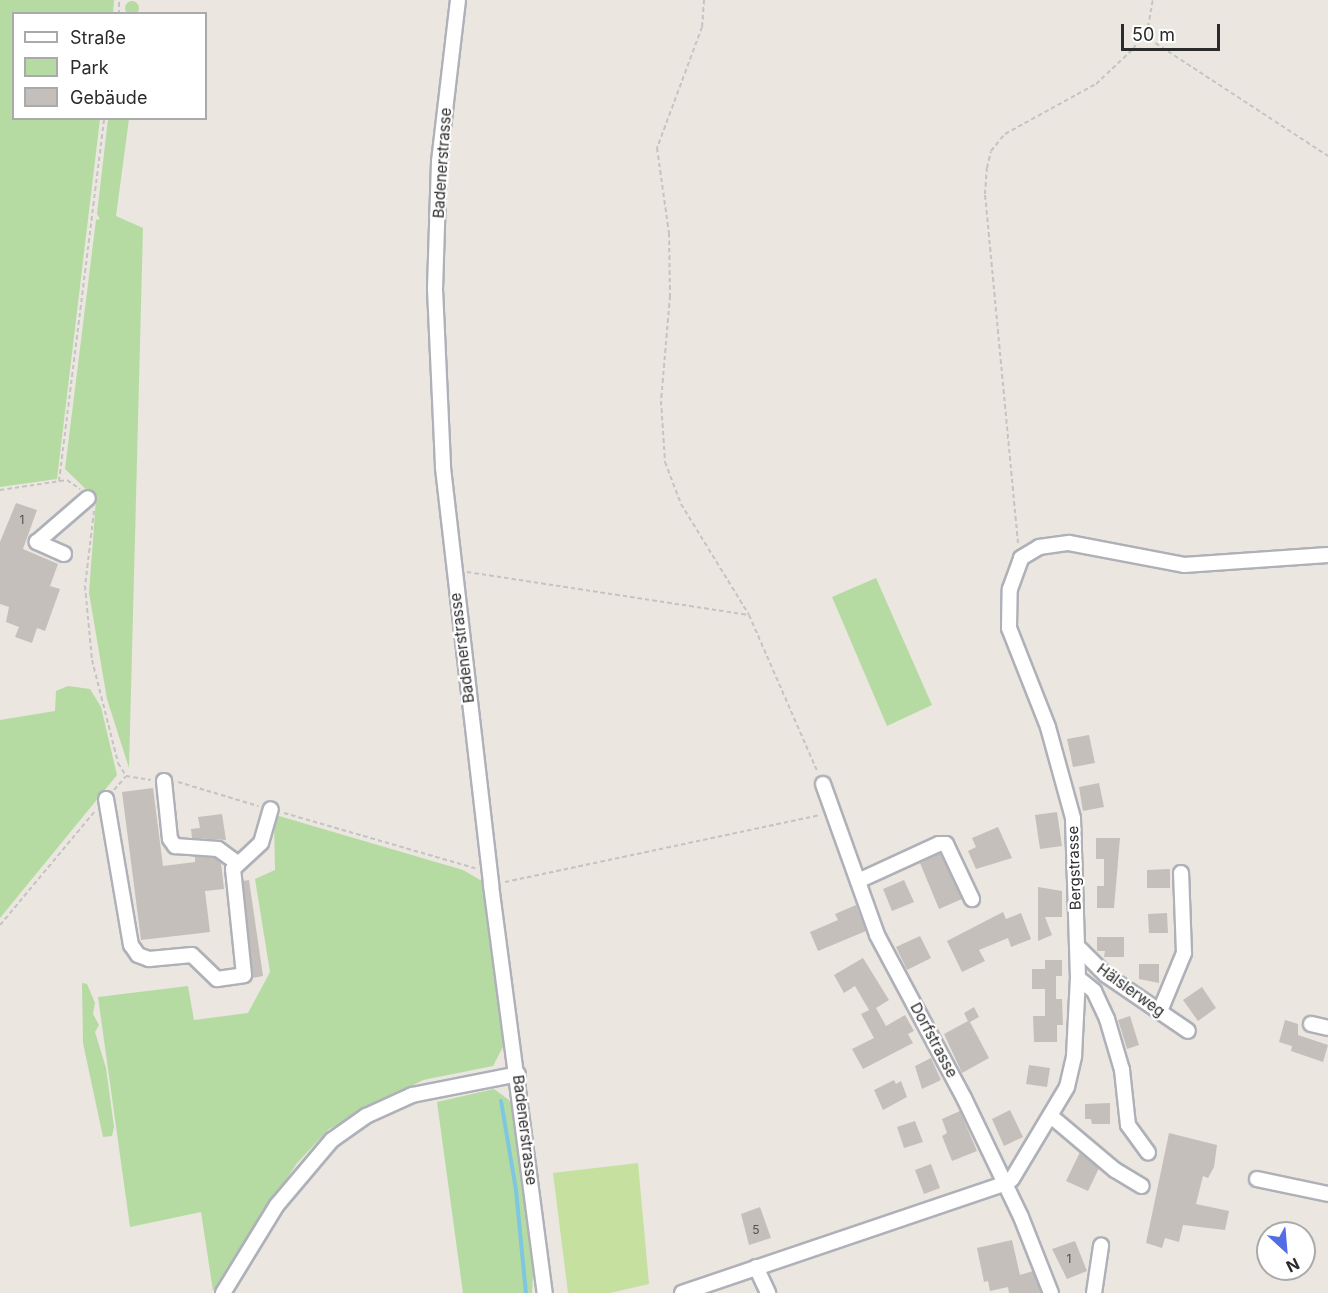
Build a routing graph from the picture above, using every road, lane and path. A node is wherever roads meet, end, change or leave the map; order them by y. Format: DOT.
graph roads {
  1 [pos="458,0"];
  2 [pos="704,0"];
  3 [pos="1153,0"];
  4 [pos="1143,34"];
  5 [pos="104,120"];
  6 [pos="1328,156"];
  7 [pos="59,481"];
  8 [pos="0,490"];
  9 [pos="88,498"];
  10 [pos="64,554"];
  11 [pos="1328,555"];
  12 [pos="1021,558"];
  13 [pos="453,570"];
  14 [pos="748,615"];
  15 [pos="126,776"];
  16 [pos="164,781"];
  17 [pos="823,784"];
  18 [pos="106,799"];
  19 [pos="271,809"];
  20 [pos="833,812"];
  21 [pos="237,863"];
  22 [pos="1181,873"];
  23 [pos="490,878"];
  24 [pos="858,881"];
  25 [pos="972,899"];
  26 [pos="0,925"];
  27 [pos="1077,946"];
  28 [pos="1078,978"];
  29 [pos="1160,1011"];
  30 [pos="1311,1024"];
  31 [pos="1328,1028"];
  32 [pos="1188,1031"];
  33 [pos="518,1074"];
  34 [pos="1052,1117"];
  35 [pos="1148,1153"];
  36 [pos="1257,1179"];
  37 [pos="1004,1184"];
  38 [pos="1142,1186"];
  39 [pos="1328,1194"];
  40 [pos="1101,1246"];
  41 [pos="756,1267"];
  42 [pos="223,1293"];
  43 [pos="545,1293"];
  44 [pos="682,1293"];
  45 [pos="768,1293"];
  46 [pos="1051,1293"];
  47 [pos="1094,1293"];
  1 -- 13 [label="street, Badenerstrasse"];
  2 -- 14 [label="path"];
  3 -- 4 [label="path"];
  4 -- 6 [label="path"];
  4 -- 12 [label="path"];
  5 -- 7 [label="path"];
  7 -- 8 [label="path"];
  7 -- 9 [label="path"];
  9 -- 10 [label="street"];
  9 -- 15 [label="path"];
  11 -- 12 [label="street"];
  12 -- 27 [label="street, Bergstrasse"];
  13 -- 14 [label="path"];
  13 -- 23 [label="street, Badenerstrasse"];
  14 -- 17 [label="path"];
  15 -- 16 [label="path"];
  15 -- 18 [label="path"];
  16 -- 19 [label="path"];
  16 -- 21 [label="street"];
  17 -- 20 [label="street, Dorfstrasse"];
  18 -- 21 [label="street"];
  18 -- 26 [label="path"];
  19 -- 21 [label="street"];
  19 -- 23 [label="path"];
  20 -- 23 [label="path"];
  20 -- 24 [label="street, Dorfstrasse"];
  22 -- 29 [label="street"];
  23 -- 33 [label="street, Badenerstrasse"];
  24 -- 25 [label="street"];
  24 -- 37 [label="street, Dorfstrasse"];
  27 -- 28 [label="street, Bergstrasse"];
  27 -- 29 [label="street, Hälslerweg"];
  28 -- 34 [label="street, Bergstrasse"];
  28 -- 35 [label="street"];
  29 -- 32 [label="street, Hälslerweg"];
  30 -- 31 [label="street"];
  33 -- 42 [label="street"];
  33 -- 43 [label="street, Badenerstrasse"];
  34 -- 37 [label="street, Bergstrasse"];
  34 -- 38 [label="street"];
  36 -- 39 [label="street"];
  37 -- 41 [label="street"];
  37 -- 46 [label="street, Dorfstrasse"];
  40 -- 47 [label="street"];
  41 -- 44 [label="street"];
  41 -- 45 [label="street"];
}
